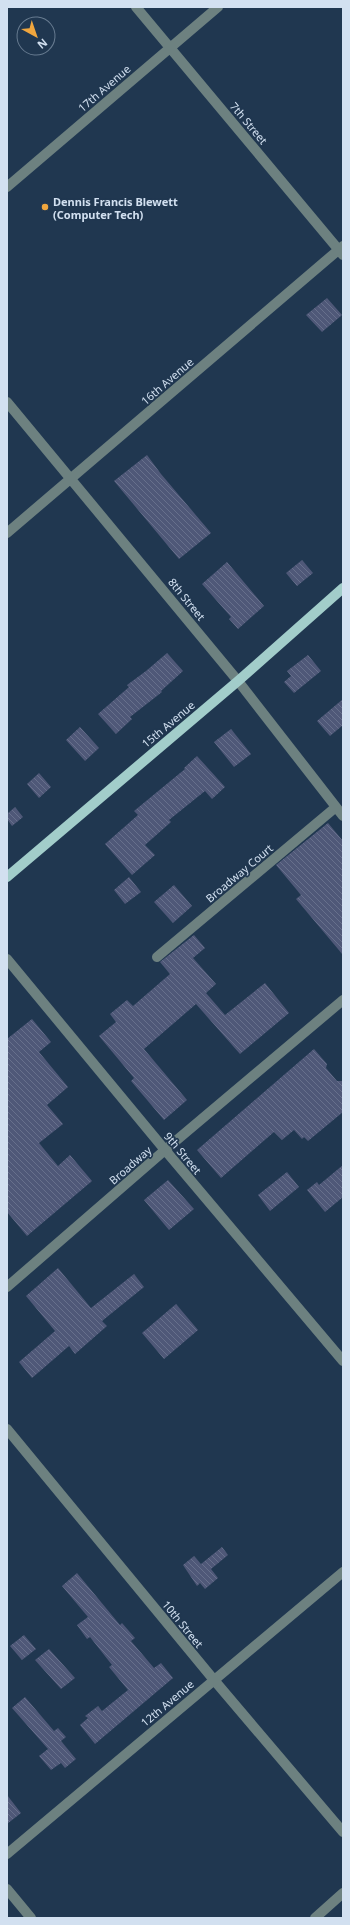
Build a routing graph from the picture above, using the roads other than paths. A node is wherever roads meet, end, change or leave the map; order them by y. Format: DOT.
graph roads {
  1 [pos="136,7"];
  2 [pos="218,7"];
  3 [pos="170,48"];
  4 [pos="7,187"];
  5 [pos="342,250"];
  6 [pos="7,402"];
  7 [pos="72,478"];
  8 [pos="7,533"];
  9 [pos="343,588"];
  10 [pos="238,681"];
  11 [pos="336,807"];
  12 [pos="343,816"];
  13 [pos="7,877"];
  14 [pos="157,957"];
  15 [pos="7,958"];
  16 [pos="343,1000"];
  17 [pos="165,1150"];
  18 [pos="7,1287"];
  19 [pos="343,1361"];
  20 [pos="7,1429"];
  21 [pos="343,1572"];
  22 [pos="214,1680"];
  23 [pos="343,1832"];
  24 [pos="7,1854"];
  25 [pos="7,1889"];
  26 [pos="343,1893"];
  27 [pos="31,1918"];
  28 [pos="315,1918"];
  1 -- 3 [label="street, 7th Street"];
  2 -- 3 [label="street, 17th Avenue"];
  3 -- 4 [label="street, 17th Avenue"];
  3 -- 5 [label="street, 7th Street"];
  5 -- 7 [label="street, 16th Avenue"];
  6 -- 7 [label="street, 8th Street"];
  7 -- 8 [label="street, 16th Avenue"];
  7 -- 10 [label="street, 8th Street"];
  9 -- 10 [label="main road, 15th Avenue"];
  10 -- 11 [label="street, 8th Street"];
  10 -- 13 [label="main road, 15th Avenue"];
  11 -- 12 [label="street, 8th Street"];
  11 -- 14 [label="street, Broadway Court"];
  15 -- 17 [label="street, 9th Street"];
  16 -- 17 [label="street, Broadway"];
  17 -- 18 [label="street, Broadway"];
  17 -- 19 [label="street, 9th Street"];
  20 -- 22 [label="street, 10th Street"];
  21 -- 22 [label="street, 12th Avenue"];
  22 -- 23 [label="street, 10th Street"];
  22 -- 24 [label="street, 12th Avenue"];
  25 -- 27 [label="street"];
  26 -- 28 [label="street"];
}
